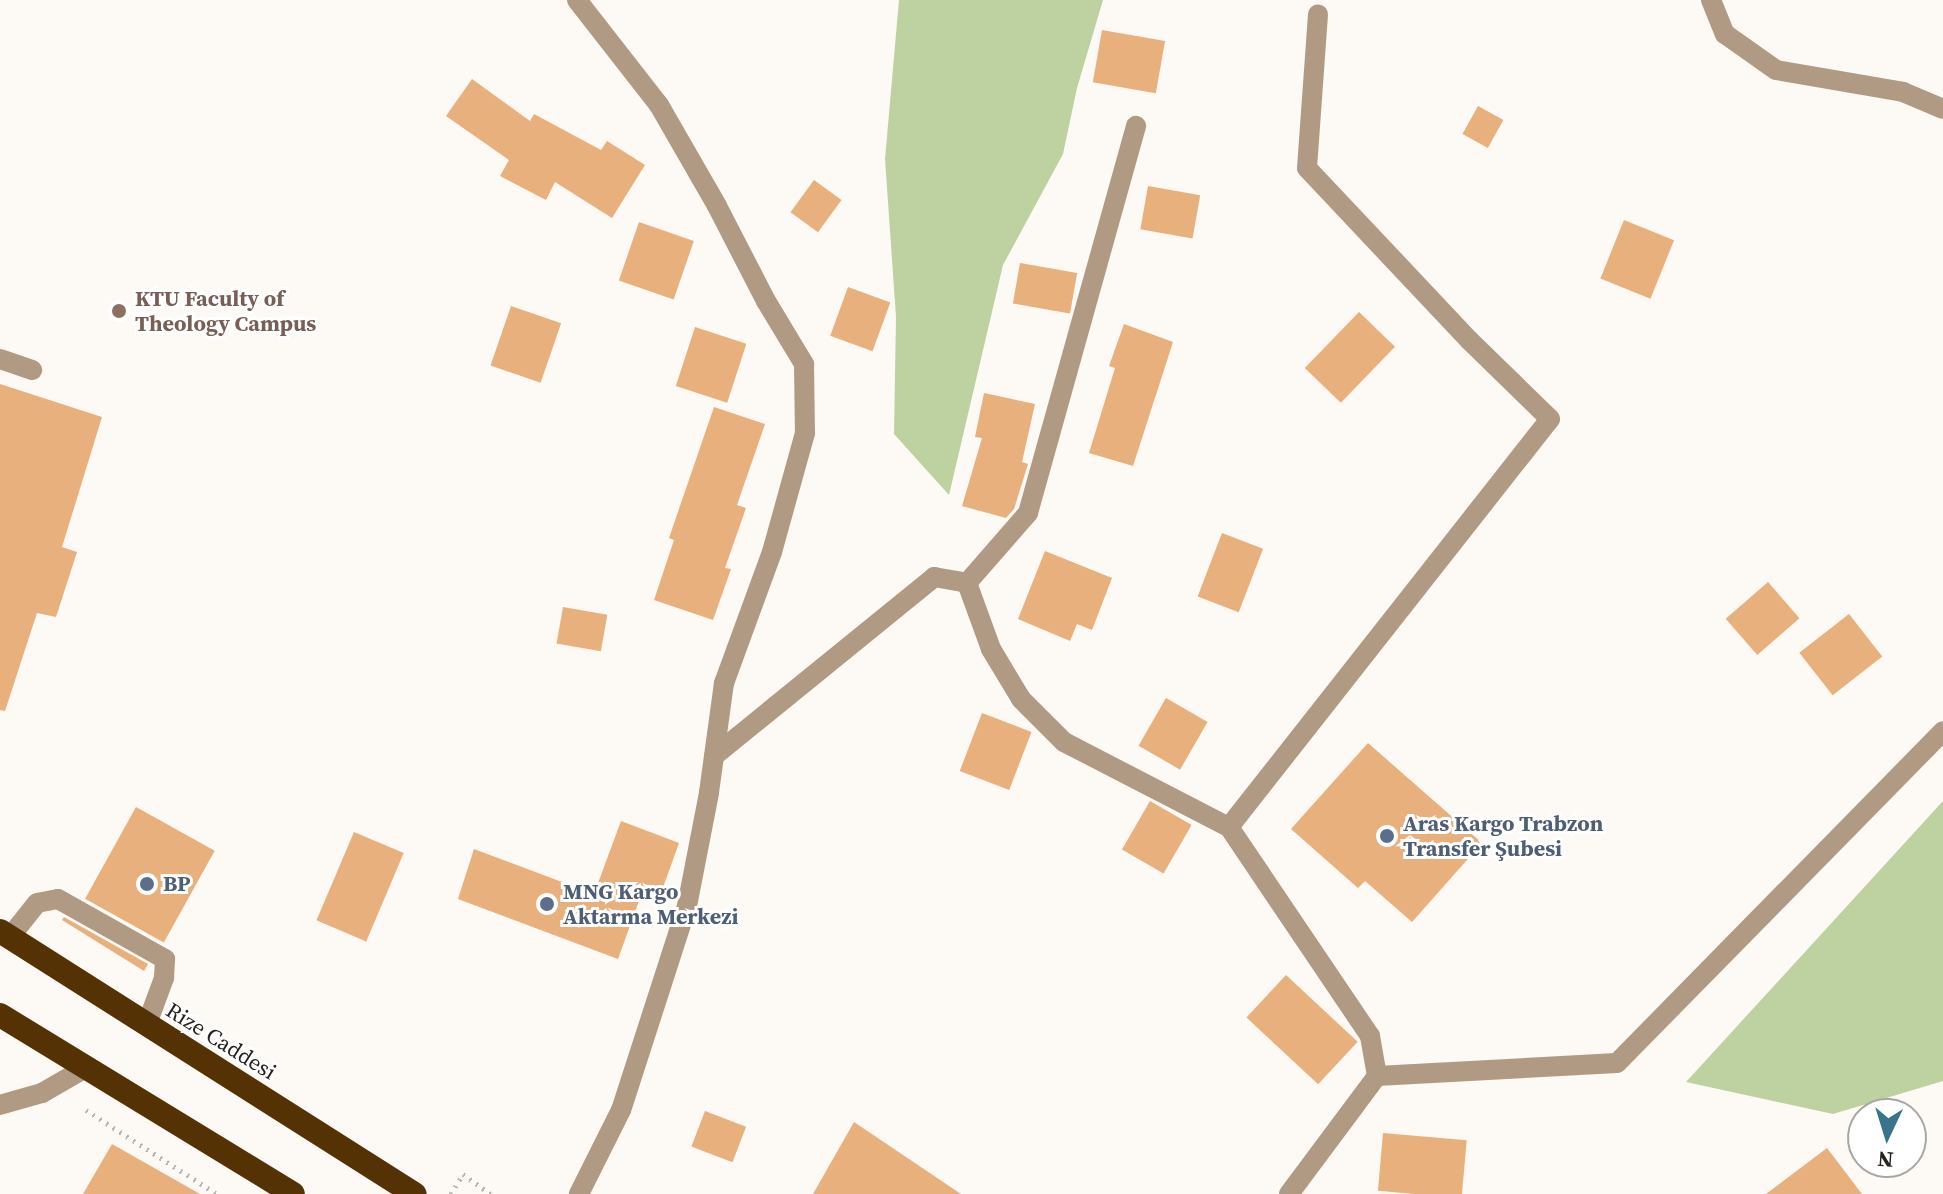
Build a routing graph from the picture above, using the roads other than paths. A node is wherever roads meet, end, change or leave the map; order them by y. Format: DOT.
graph roads {
  1 [pos="577,0"];
  2 [pos="1711,0"];
  3 [pos="1318,14"];
  4 [pos="1943,109"];
  5 [pos="1136,126"];
  6 [pos="0,359"];
  7 [pos="32,370"];
  8 [pos="967,583"];
  9 [pos="1943,731"];
  10 [pos="714,756"];
  11 [pos="1229,827"];
  12 [pos="5,934"];
  13 [pos="0,1015"];
  14 [pos="147,1024"];
  15 [pos="87,1067"];
  16 [pos="1377,1076"];
  17 [pos="0,1105"];
  18 [pos="293,1194"];
  19 [pos="415,1194"];
  20 [pos="579,1194"];
  21 [pos="1289,1194"];
  1 -- 10 [label="street"];
  2 -- 4 [label="street"];
  3 -- 11 [label="street"];
  5 -- 8 [label="street"];
  6 -- 7 [label="street"];
  8 -- 10 [label="street"];
  8 -- 11 [label="street"];
  9 -- 16 [label="street"];
  10 -- 20 [label="street"];
  11 -- 16 [label="street"];
  12 -- 14 [label="highway, Rize Caddesi"];
  12 -- 14 [label="street"];
  13 -- 15 [label="highway"];
  14 -- 19 [label="highway, Rize Caddesi"];
  15 -- 17 [label="street"];
  15 -- 18 [label="highway"];
  16 -- 21 [label="street"];
}
